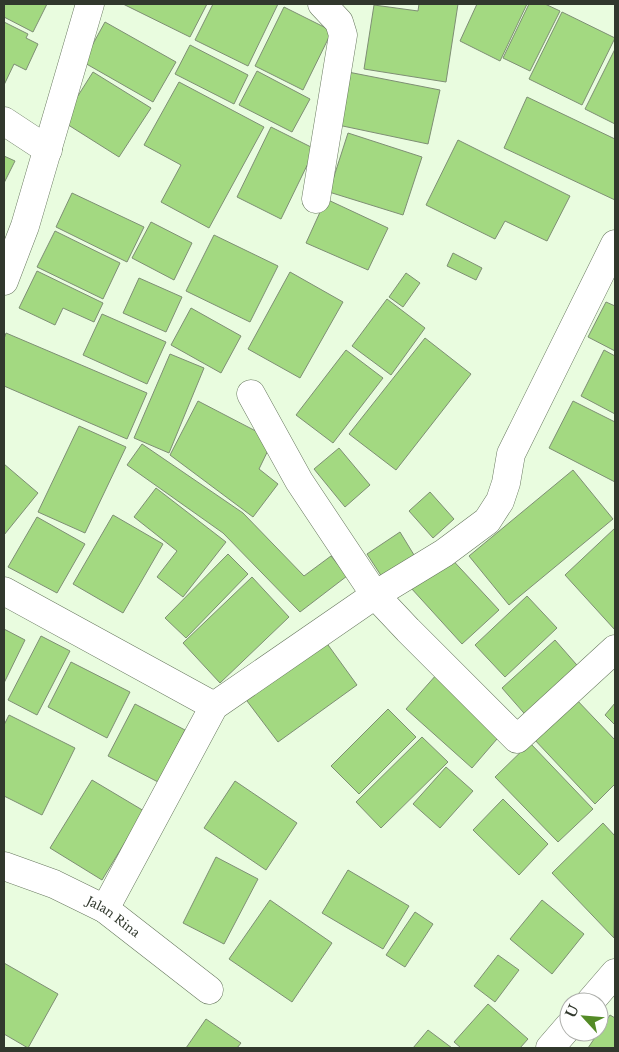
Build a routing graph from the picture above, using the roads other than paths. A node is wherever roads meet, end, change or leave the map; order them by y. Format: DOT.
graph roads {
  1 [pos="90,4"];
  2 [pos="322,4"];
  3 [pos="4,121"];
  4 [pos="48,150"];
  5 [pos="316,200"];
  6 [pos="615,244"];
  7 [pos="4,281"];
  8 [pos="251,394"];
  9 [pos="4,591"];
  10 [pos="375,595"];
  11 [pos="615,650"];
  12 [pos="214,706"];
  13 [pos="4,866"];
  14 [pos="105,909"];
  15 [pos="615,973"];
  16 [pos="209,990"];
  17 [pos="599,992"];
  18 [pos="559,1038"];
  19 [pos="550,1048"];
  1 -- 4 [label="street"];
  2 -- 5 [label="street"];
  3 -- 4 [label="street"];
  4 -- 7 [label="street"];
  6 -- 10 [label="street"];
  8 -- 10 [label="street"];
  9 -- 12 [label="street"];
  10 -- 11 [label="street"];
  10 -- 12 [label="street"];
  12 -- 14 [label="street"];
  13 -- 14 [label="street, Jalan Rina"];
  14 -- 16 [label="street, Jalan Rina"];
  15 -- 17 [label="street"];
  18 -- 19 [label="street"];
}
